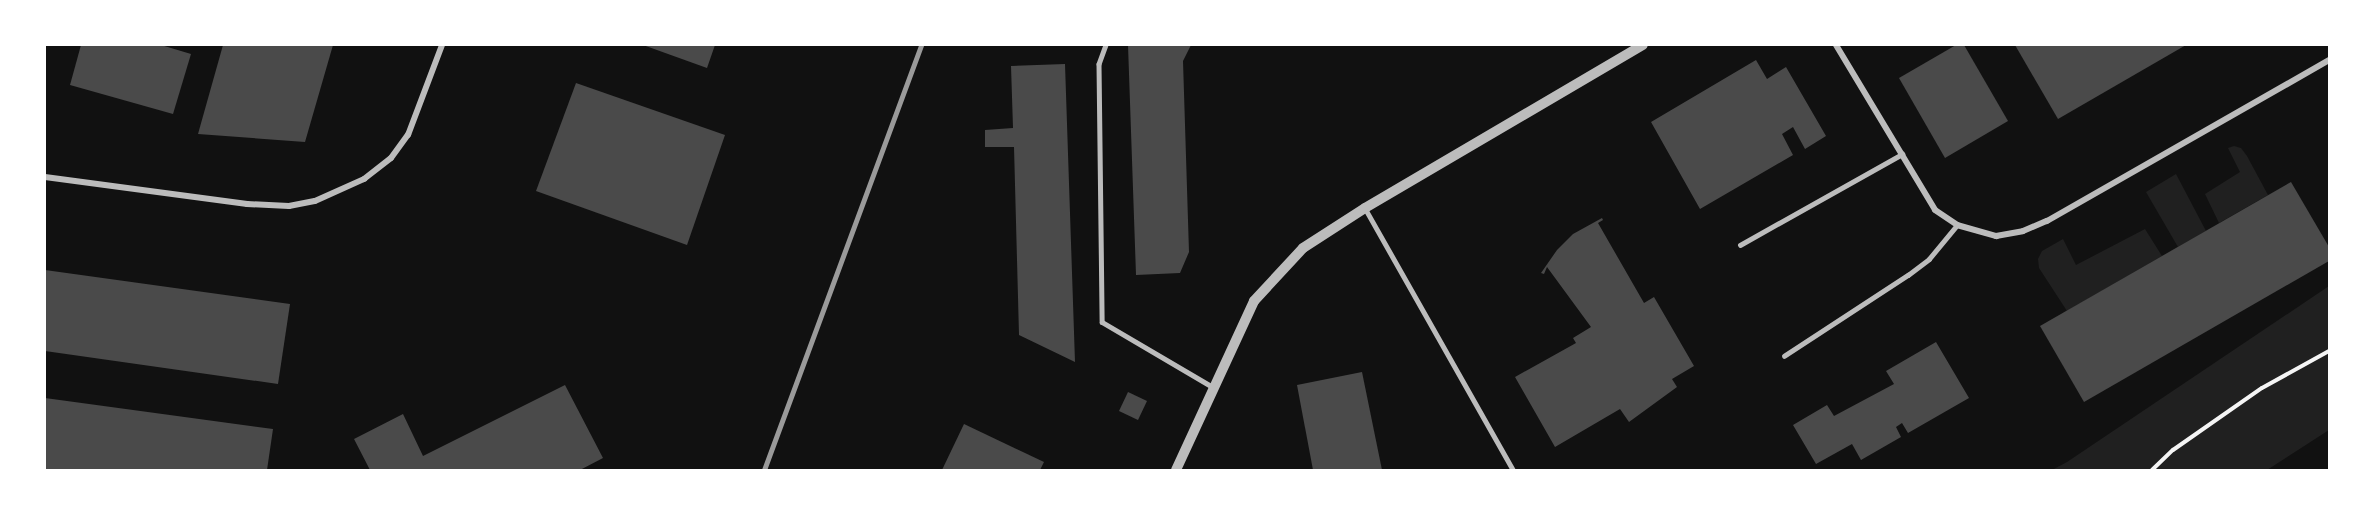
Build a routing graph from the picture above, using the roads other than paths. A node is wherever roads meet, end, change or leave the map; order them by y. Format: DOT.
graph roads {
  1 [pos="442,45"];
  2 [pos="1106,45"];
  3 [pos="1836,45"];
  4 [pos="1638,46"];
  5 [pos="2329,60"];
  6 [pos="1902,154"];
  7 [pos="45,177"];
  8 [pos="1365,208"];
  9 [pos="1957,225"];
  10 [pos="1740,245"];
  11 [pos="1784,356"];
  12 [pos="1213,387"];
  13 [pos="1176,470"];
  14 [pos="1513,470"];
  1 -- 7 [label="street"];
  2 -- 12 [label="lane"];
  3 -- 6 [label="street"];
  4 -- 8 [label="street"];
  5 -- 9 [label="street"];
  6 -- 9 [label="street"];
  6 -- 10 [label="lane"];
  8 -- 12 [label="street"];
  8 -- 14 [label="lane"];
  9 -- 11 [label="lane"];
  12 -- 13 [label="street"];
}
